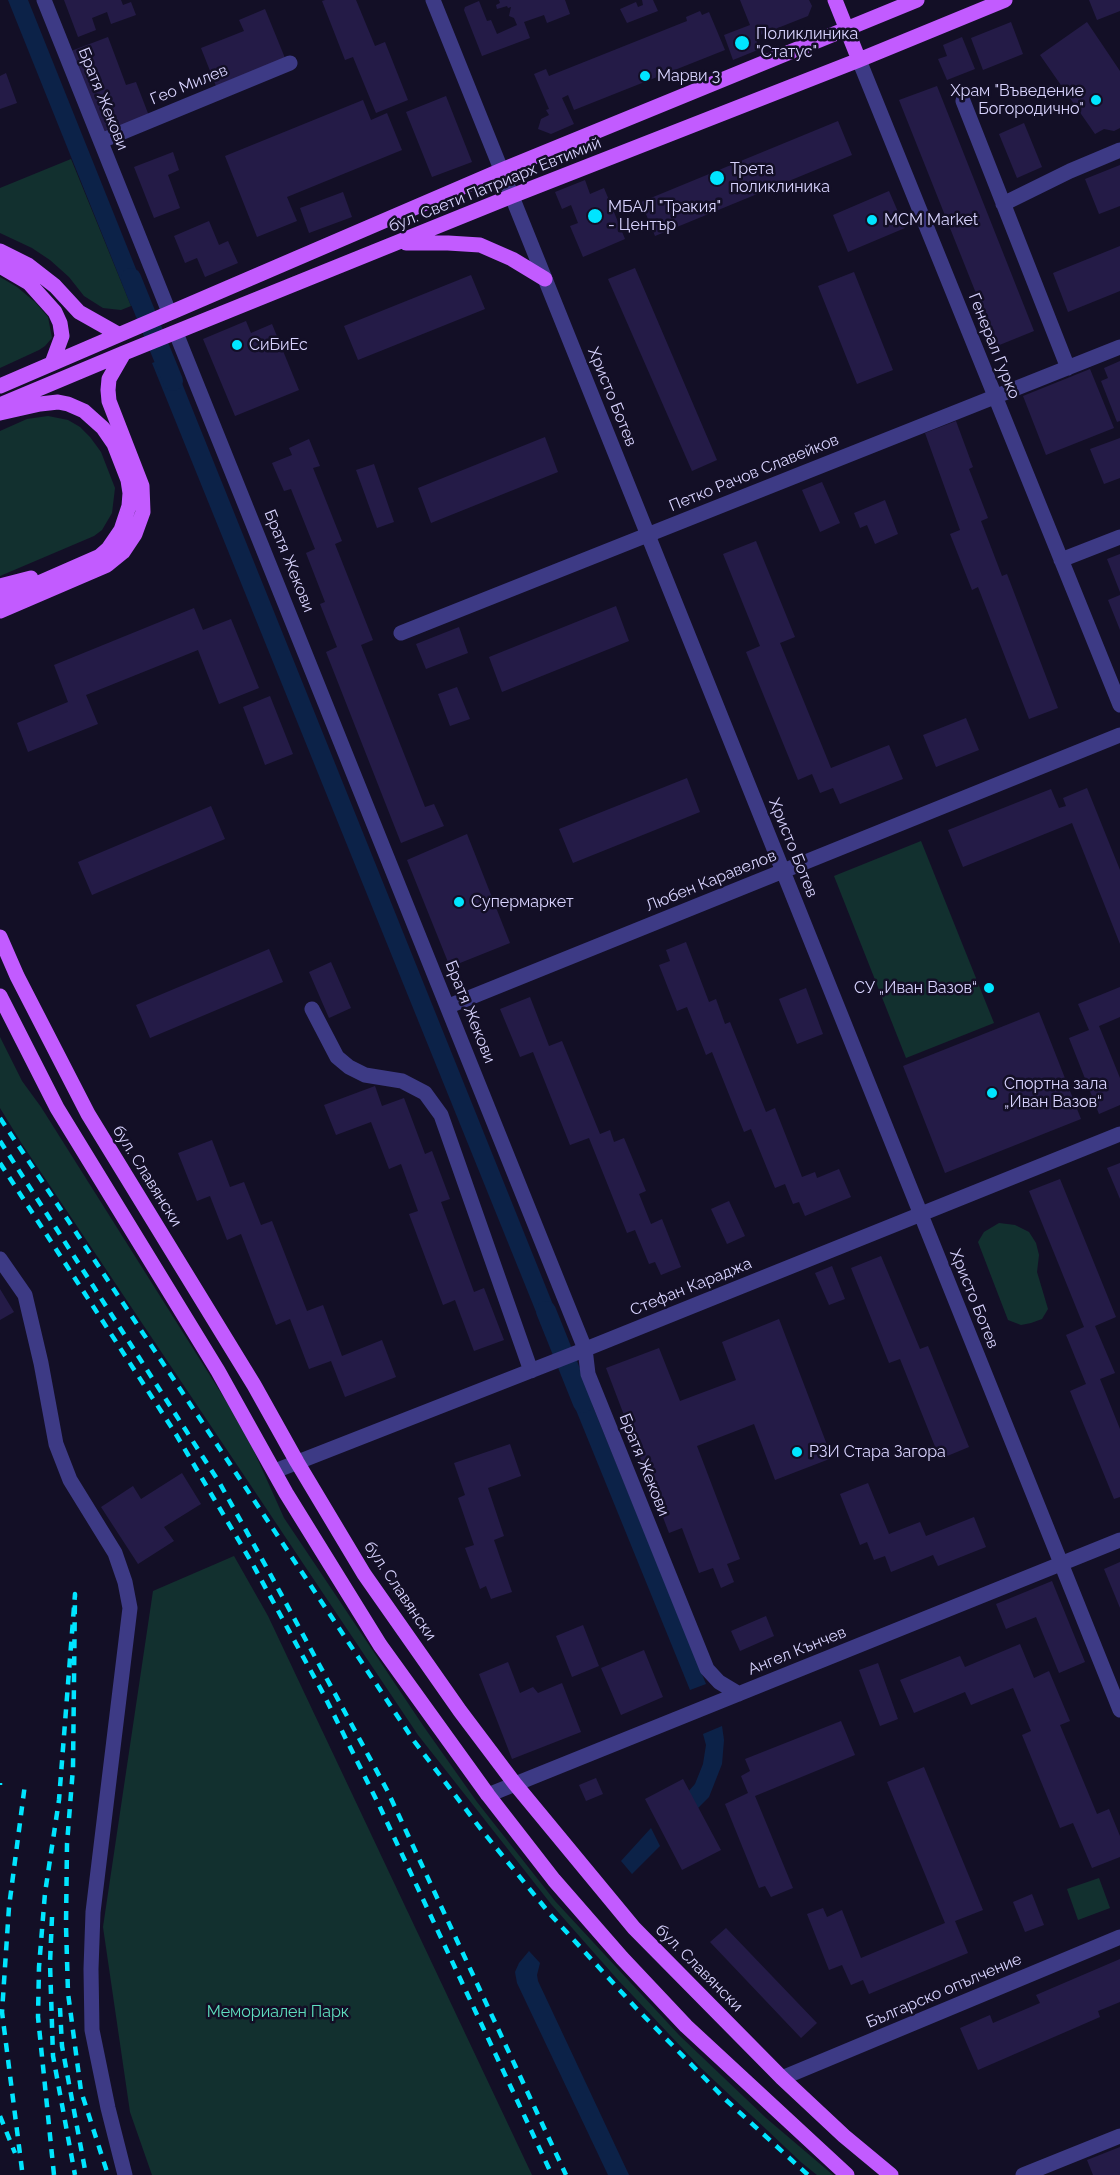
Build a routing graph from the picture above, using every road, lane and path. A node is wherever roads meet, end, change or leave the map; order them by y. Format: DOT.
graph roads {
  1 [pos="44,0"];
  2 [pos="835,0"];
  3 [pos="917,0"];
  4 [pos="1005,0"];
  5 [pos="440,2"];
  6 [pos="846,28"];
  7 [pos="859,60"];
  8 [pos="290,63"];
  9 [pos="963,101"];
  10 [pos="101,141"];
  11 [pos="1120,150"];
  12 [pos="502,170"];
  13 [pos="512,196"];
  14 [pos="1003,204"];
  15 [pos="397,244"];
  16 [pos="0,251"];
  17 [pos="0,266"];
  18 [pos="545,279"];
  19 [pos="170,312"];
  20 [pos="122,332"];
  21 [pos="176,333"];
  22 [pos="1120,347"];
  23 [pos="130,350"];
  24 [pos="52,363"];
  25 [pos="1068,368"];
  26 [pos="0,386"];
  27 [pos="995,396"];
  28 [pos="0,405"];
  29 [pos="0,413"];
  30 [pos="648,535"];
  31 [pos="1120,537"];
  32 [pos="1061,560"];
  33 [pos="80,565"];
  34 [pos="0,586"];
  35 [pos="0,600"];
  36 [pos="0,611"];
  37 [pos="401,633"];
  38 [pos="1120,705"];
  39 [pos="1120,735"];
  40 [pos="783,871"];
  41 [pos="0,937"];
  42 [pos="0,996"];
  43 [pos="449,1006"];
  44 [pos="312,1009"];
  45 [pos="1120,1134"];
  46 [pos="921,1214"];
  47 [pos="0,1258"];
  48 [pos="581,1351"];
  49 [pos="531,1371"];
  50 [pos="297,1462"];
  51 [pos="274,1471"];
  52 [pos="1120,1540"];
  53 [pos="1061,1564"];
  54 [pos="739,1694"];
  55 [pos="1120,1710"];
  56 [pos="515,1784"];
  57 [pos="488,1795"];
  58 [pos="1120,1937"];
  59 [pos="782,2078"];
  60 [pos="1120,2136"];
  61 [pos="125,2175"];
  62 [pos="847,2175"];
  63 [pos="891,2175"];
  64 [pos="1023,2175"];
  1 -- 10 [label="street, Братя Жекови"];
  2 -- 6 [label="main road, Генерал Гурко"];
  3 -- 6 [label="main road, бул. Свети Патриарх Евтимий"];
  4 -- 7 [label="main road, бул. Свети Патриарх Евтимий"];
  5 -- 12 [label="street, Христо Ботев"];
  6 -- 7 [label="main road, Генерал Гурко"];
  6 -- 12 [label="main road, бул. Свети Патриарх Евтимий"];
  7 -- 13 [label="main road, бул. Свети Патриарх Евтимий"];
  7 -- 27 [label="street, Генерал Гурко"];
  8 -- 10 [label="street, Гео Милев"];
  9 -- 14 [label="street"];
  10 -- 19 [label="street, Братя Жекови"];
  11 -- 14 [label="street"];
  12 -- 13 [label="street, Христо Ботев"];
  12 -- 19 [label="main road, бул. Свети Патриарх Евтимий"];
  13 -- 15 [label="main road, бул. Свети Патриарх Евтимий"];
  13 -- 18 [label="street, Христо Ботев"];
  14 -- 25 [label="street"];
  15 -- 18 [label="main road"];
  15 -- 21 [label="main road, бул. Свети Патриарх Евтимий"];
  16 -- 20 [label="main road"];
  17 -- 24 [label="main road"];
  18 -- 30 [label="street, Христо Ботев"];
  19 -- 20 [label="main road, бул. Свети Патриарх Евтимий"];
  20 -- 24 [label="main road, бул. Свети Патриарх Евтимий"];
  21 -- 23 [label="main road, бул. Свети Патриарх Евтимий"];
  21 -- 43 [label="street, Братя Жекови"];
  22 -- 25 [label="street, Петко Рачов Славейков"];
  23 -- 28 [label="main road, бул. Свети Патриарх Евтимий"];
  23 -- 36 [label="main road"];
  24 -- 26 [label="main road, бул. Свети Патриарх Евтимий"];
  25 -- 27 [label="street, Петко Рачов Славейков"];
  27 -- 30 [label="street, Петко Рачов Славейков"];
  27 -- 32 [label="street, Генерал Гурко"];
  29 -- 33 [label="main road"];
  30 -- 37 [label="street, Петко Рачов Славейков"];
  30 -- 40 [label="street, Христо Ботев"];
  31 -- 32 [label="street"];
  32 -- 38 [label="street, Генерал Гурко"];
  33 -- 34 [label="main road"];
  33 -- 35 [label="main road"];
  39 -- 40 [label="street, Любен Каравелов"];
  40 -- 43 [label="street, Любен Каравелов"];
  40 -- 46 [label="street, Христо Ботев"];
  41 -- 50 [label="main road, бул. Славянски"];
  42 -- 51 [label="main road"];
  43 -- 48 [label="street, Братя Жекови"];
  44 -- 49 [label="street"];
  45 -- 46 [label="street, Стефан Караджа"];
  46 -- 48 [label="street, Стефан Караджа"];
  46 -- 53 [label="street, Христо Ботев"];
  47 -- 61 [label="street"];
  48 -- 49 [label="street, Стефан Караджа"];
  48 -- 54 [label="street, Братя Жекови"];
  49 -- 50 [label="street, Стефан Караджа"];
  50 -- 51 [label="street, Стефан Караджа"];
  50 -- 56 [label="main road, бул. Славянски"];
  51 -- 57 [label="main road"];
  52 -- 53 [label="street, Ангел Кънчев"];
  53 -- 54 [label="street, Ангел Кънчев"];
  53 -- 55 [label="street, Христо Ботев"];
  54 -- 56 [label="street, Ангел Кънчев"];
  56 -- 57 [label="street, Ангел Кънчев"];
  56 -- 59 [label="main road, бул. Славянски"];
  57 -- 62 [label="main road"];
  58 -- 59 [label="street, Българско опълчение"];
  59 -- 63 [label="main road, бул. Славянски"];
  60 -- 64 [label="street"];
}
